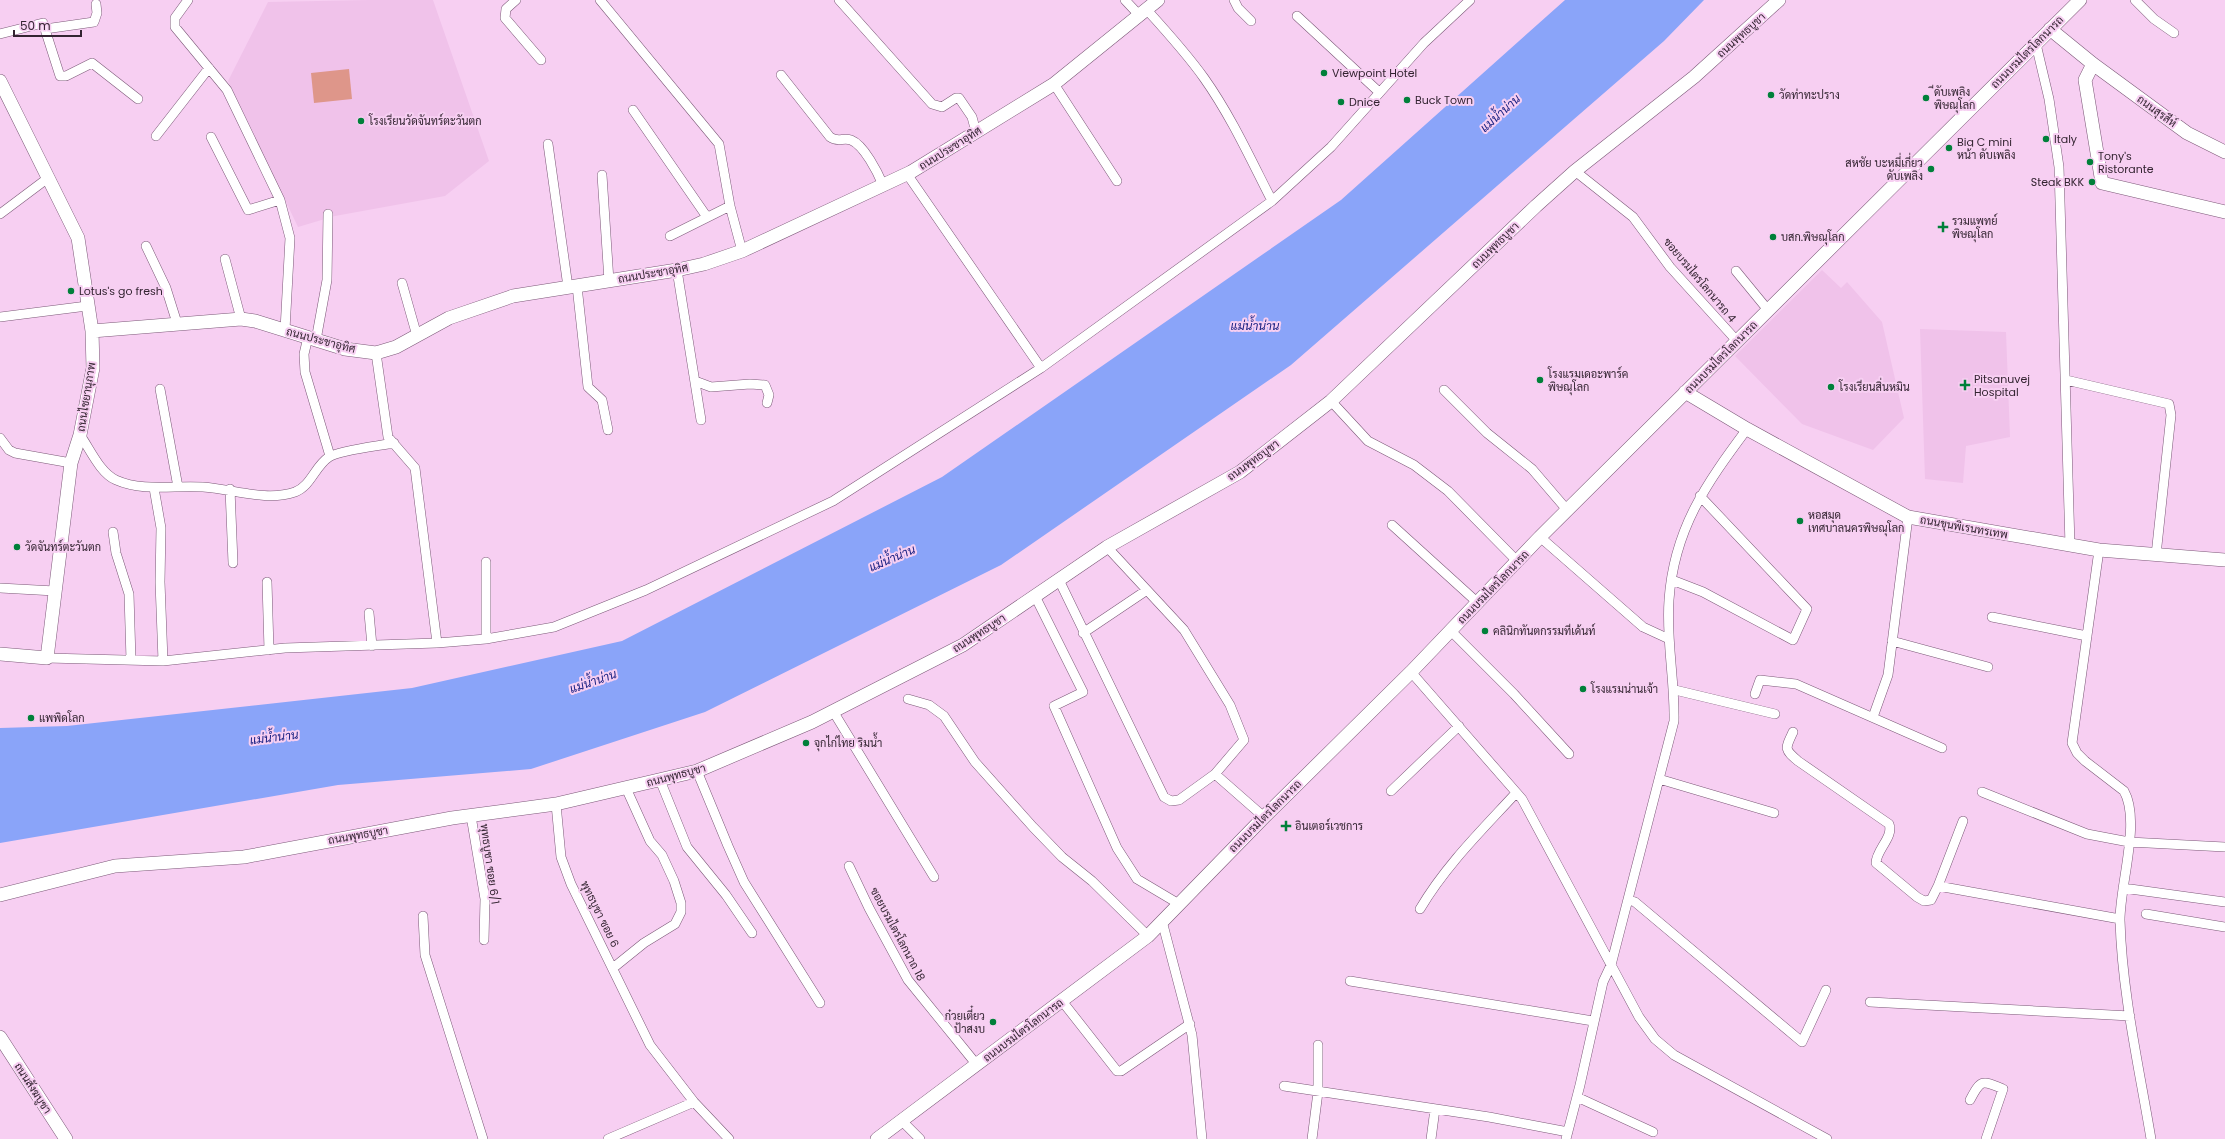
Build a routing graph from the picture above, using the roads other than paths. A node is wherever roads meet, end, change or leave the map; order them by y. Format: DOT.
graph roads {
  1 [pos="188,0"];
  2 [pos="516,0"];
  3 [pos="600,0"];
  4 [pos="840,0"];
  5 [pos="1125,0"];
  6 [pos="1158,0"];
  7 [pos="1234,0"];
  8 [pos="1470,0"];
  9 [pos="1779,0"];
  10 [pos="2135,0"];
  11 [pos="2075,2"];
  12 [pos="96,4"];
  13 [pos="1143,13"];
  14 [pos="1297,16"];
  15 [pos="1251,22"];
  16 [pos="45,29"];
  17 [pos="2050,29"];
  18 [pos="2174,33"];
  19 [pos="0,34"];
  20 [pos="2036,44"];
  21 [pos="542,60"];
  22 [pos="2093,64"];
  23 [pos="209,68"];
  24 [pos="781,75"];
  25 [pos="1054,84"];
  26 [pos="1,87"];
  27 [pos="1379,92"];
  28 [pos="138,99"];
  29 [pos="633,110"];
  30 [pos="976,132"];
  31 [pos="156,136"];
  32 [pos="211,138"];
  33 [pos="548,144"];
  34 [pos="2225,152"];
  35 [pos="1575,170"];
  36 [pos="907,174"];
  37 [pos="602,175"];
  38 [pos="48,178"];
  39 [pos="1117,181"];
  40 [pos="883,185"];
  41 [pos="280,200"];
  42 [pos="1272,201"];
  43 [pos="730,206"];
  44 [pos="2225,212"];
  45 [pos="0,214"];
  46 [pos="328,214"];
  47 [pos="707,217"];
  48 [pos="670,236"];
  49 [pos="146,246"];
  50 [pos="742,251"];
  51 [pos="225,259"];
  52 [pos="677,270"];
  53 [pos="1736,271"];
  54 [pos="610,281"];
  55 [pos="402,283"];
  56 [pos="572,287"];
  57 [pos="88,306"];
  58 [pos="1768,310"];
  59 [pos="0,317"];
  60 [pos="241,320"];
  61 [pos="177,324"];
  62 [pos="285,330"];
  63 [pos="92,331"];
  64 [pos="417,336"];
  65 [pos="312,339"];
  66 [pos="1737,341"];
  67 [pos="376,353"];
  68 [pos="1041,368"];
  69 [pos="2066,380"];
  70 [pos="695,381"];
  71 [pos="160,389"];
  72 [pos="1444,390"];
  73 [pos="1685,392"];
  74 [pos="1331,401"];
  75 [pos="767,403"];
  76 [pos="701,420"];
  77 [pos="1747,429"];
  78 [pos="608,430"];
  79 [pos="80,435"];
  80 [pos="0,438"];
  81 [pos="394,443"];
  82 [pos="330,456"];
  83 [pos="71,463"];
  84 [pos="178,487"];
  85 [pos="154,488"];
  86 [pos="230,489"];
  87 [pos="1700,496"];
  88 [pos="1568,511"];
  89 [pos="1908,517"];
  90 [pos="1392,525"];
  91 [pos="113,532"];
  92 [pos="1540,538"];
  93 [pos="2070,546"];
  94 [pos="1108,547"];
  95 [pos="2099,550"];
  96 [pos="2156,555"];
  97 [pos="2225,560"];
  98 [pos="486,562"];
  99 [pos="1518,562"];
  100 [pos="233,563"];
  101 [pos="1059,580"];
  102 [pos="1672,580"];
  103 [pos="267,582"];
  104 [pos="0,588"];
  105 [pos="1147,590"];
  106 [pos="56,591"];
  107 [pos="1035,596"];
  108 [pos="1478,603"];
  109 [pos="369,613"];
  110 [pos="1992,617"];
  111 [pos="1451,630"];
  112 [pos="1083,633"];
  113 [pos="2087,636"];
  114 [pos="486,639"];
  115 [pos="1670,639"];
  116 [pos="1892,641"];
  117 [pos="437,643"];
  118 [pos="372,646"];
  119 [pos="269,650"];
  120 [pos="0,654"];
  121 [pos="47,658"];
  122 [pos="131,660"];
  123 [pos="163,661"];
  124 [pos="1988,668"];
  125 [pos="1411,672"];
  126 [pos="1675,690"];
  127 [pos="1755,694"];
  128 [pos="908,699"];
  129 [pos="833,711"];
  130 [pos="1775,714"];
  131 [pos="1873,717"];
  132 [pos="1459,726"];
  133 [pos="1792,732"];
  134 [pos="1942,748"];
  135 [pos="1569,754"];
  136 [pos="697,771"];
  137 [pos="1215,774"];
  138 [pos="1659,779"];
  139 [pos="660,780"];
  140 [pos="626,788"];
  141 [pos="1391,791"];
  142 [pos="1982,792"];
  143 [pos="1516,793"];
  144 [pos="556,804"];
  145 [pos="1774,812"];
  146 [pos="471,816"];
  147 [pos="1264,817"];
  148 [pos="1963,822"];
  149 [pos="2129,842"];
  150 [pos="2225,848"];
  151 [pos="849,866"];
  152 [pos="934,877"];
  153 [pos="1938,886"];
  154 [pos="2123,888"];
  155 [pos="0,895"];
  156 [pos="1629,900"];
  157 [pos="2225,902"];
  158 [pos="1179,904"];
  159 [pos="1420,909"];
  160 [pos="2146,914"];
  161 [pos="423,916"];
  162 [pos="2120,919"];
  163 [pos="1162,921"];
  164 [pos="2225,927"];
  165 [pos="752,933"];
  166 [pos="1148,936"];
  167 [pos="484,940"];
  168 [pos="1611,965"];
  169 [pos="613,968"];
  170 [pos="1350,981"];
  171 [pos="1826,990"];
  172 [pos="1062,1001"];
  173 [pos="1870,1002"];
  174 [pos="820,1003"];
  175 [pos="2130,1016"];
  176 [pos="1593,1021"];
  177 [pos="1190,1024"];
  178 [pos="0,1037"];
  179 [pos="1318,1045"];
  180 [pos="977,1065"];
  181 [pos="1284,1086"];
  182 [pos="1318,1092"];
  183 [pos="1577,1097"];
  184 [pos="1970,1100"];
  185 [pos="694,1102"];
  186 [pos="1434,1109"];
  187 [pos="902,1121"];
  188 [pos="1653,1132"];
  189 [pos="1567,1135"];
  190 [pos="66,1139"];
  191 [pos="482,1139"];
  192 [pos="608,1139"];
  193 [pos="729,1139"];
  194 [pos="877,1139"];
  195 [pos="920,1139"];
  196 [pos="1202,1139"];
  197 [pos="1312,1139"];
  198 [pos="1431,1139"];
  199 [pos="1827,1139"];
  200 [pos="1986,1139"];
  201 [pos="2151,1139"];
  1 -- 23 [label="street"];
  2 -- 21 [label="street"];
  3 -- 43 [label="street"];
  4 -- 30 [label="street"];
  5 -- 13 [label="street"];
  6 -- 13 [label="street, ถนนประชาอุทิศ"];
  7 -- 15 [label="street"];
  8 -- 27 [label="street"];
  9 -- 35 [label="street, ถนนพุทธบูชา"];
  10 -- 18 [label="street"];
  11 -- 17 [label="street, ถนนบรมไตรโลกนารถ"];
  12 -- 16 [label="street"];
  13 -- 25 [label="street, ถนนประชาอุทิศ"];
  13 -- 42 [label="street"];
  14 -- 27 [label="street"];
  16 -- 19 [label="street"];
  16 -- 28 [label="street"];
  17 -- 20 [label="street, ถนนบรมไตรโลกนารถ"];
  17 -- 22 [label="street, ถนนสุรสีห์"];
  20 -- 58 [label="street, ถนนบรมไตรโลกนารถ"];
  20 -- 69 [label="street"];
  22 -- 34 [label="street, ถนนสุรสีห์"];
  22 -- 44 [label="street"];
  23 -- 31 [label="street"];
  23 -- 41 [label="street"];
  24 -- 40 [label="street"];
  25 -- 30 [label="street, ถนนประชาอุทิศ"];
  25 -- 39 [label="street"];
  26 -- 38 [label="street, ถนนไชยานุภาพ"];
  27 -- 42 [label="street"];
  29 -- 47 [label="street"];
  30 -- 36 [label="street, ถนนประชาอุทิศ"];
  32 -- 41 [label="street"];
  33 -- 56 [label="street"];
  35 -- 66 [label="street, ซอยบรมไตรโลกนารถ 4"];
  35 -- 74 [label="street, ถนนพุทธบูชา"];
  36 -- 40 [label="street, ถนนประชาอุทิศ"];
  36 -- 68 [label="street"];
  37 -- 54 [label="street"];
  38 -- 45 [label="street"];
  38 -- 57 [label="street, ถนนไชยานุภาพ"];
  40 -- 50 [label="street, ถนนประชาอุทิศ"];
  41 -- 62 [label="street"];
  42 -- 68 [label="street"];
  43 -- 47 [label="street"];
  43 -- 50 [label="street"];
  46 -- 65 [label="street"];
  47 -- 48 [label="street"];
  49 -- 61 [label="street"];
  50 -- 52 [label="street, ถนนประชาอุทิศ"];
  51 -- 60 [label="street"];
  52 -- 54 [label="street, ถนนประชาอุทิศ"];
  52 -- 70 [label="street"];
  53 -- 58 [label="street"];
  54 -- 56 [label="street, ถนนประชาอุทิศ"];
  55 -- 64 [label="street"];
  56 -- 64 [label="street, ถนนประชาอุทิศ"];
  56 -- 78 [label="street"];
  57 -- 59 [label="street"];
  57 -- 63 [label="street, ถนนไชยานุภาพ"];
  58 -- 66 [label="street, ถนนบรมไตรโลกนารถ"];
  60 -- 61 [label="street, ถนนประชาอุทิศ"];
  60 -- 62 [label="street, ถนนประชาอุทิศ"];
  61 -- 63 [label="street, ถนนประชาอุทิศ"];
  62 -- 65 [label="street, ถนนประชาอุทิศ"];
  63 -- 79 [label="street, ถนนไชยานุภาพ"];
  64 -- 67 [label="street, ถนนประชาอุทิศ"];
  65 -- 67 [label="street, ถนนประชาอุทิศ"];
  65 -- 82 [label="street"];
  66 -- 73 [label="street, ถนนบรมไตรโลกนารถ"];
  67 -- 81 [label="street"];
  68 -- 114 [label="street"];
  69 -- 93 [label="street"];
  69 -- 96 [label="street"];
  70 -- 75 [label="street"];
  70 -- 76 [label="street"];
  71 -- 84 [label="street"];
  72 -- 88 [label="street"];
  73 -- 77 [label="street, ถนนขุนพิเรนทรเทพ"];
  73 -- 88 [label="street, ถนนบรมไตรโลกนารถ"];
  74 -- 94 [label="street, ถนนพุทธบูชา"];
  74 -- 99 [label="street"];
  77 -- 87 [label="street"];
  77 -- 89 [label="street, ถนนขุนพิเรนทรเทพ"];
  79 -- 83 [label="street, ถนนไชยานุภาพ"];
  79 -- 85 [label="street"];
  80 -- 83 [label="street"];
  81 -- 82 [label="street"];
  81 -- 117 [label="street"];
  82 -- 86 [label="street"];
  83 -- 106 [label="street, ถนนไชยานุภาพ"];
  84 -- 85 [label="street"];
  84 -- 86 [label="street"];
  85 -- 123 [label="street"];
  86 -- 100 [label="street"];
  87 -- 102 [label="street"];
  87 -- 102 [label="street"];
  88 -- 92 [label="street, ถนนบรมไตรโลกนารถ"];
  89 -- 93 [label="street, ถนนขุนพิเรนทรเทพ"];
  89 -- 116 [label="street"];
  90 -- 108 [label="street"];
  91 -- 122 [label="street"];
  92 -- 99 [label="street, ถนนบรมไตรโลกนารถ"];
  92 -- 115 [label="street"];
  93 -- 95 [label="street, ถนนขุนพิเรนทรเทพ"];
  94 -- 101 [label="street, ถนนพุทธบูชา"];
  94 -- 105 [label="street"];
  95 -- 96 [label="street, ถนนขุนพิเรนทรเทพ"];
  95 -- 113 [label="street"];
  96 -- 97 [label="street, ถนนขุนพิเรนทรเทพ"];
  98 -- 114 [label="street"];
  99 -- 108 [label="street, ถนนบรมไตรโลกนารถ"];
  101 -- 107 [label="street, ถนนพุทธบูชา"];
  101 -- 112 [label="street"];
  102 -- 115 [label="street"];
  103 -- 119 [label="street"];
  104 -- 106 [label="street"];
  105 -- 112 [label="street"];
  105 -- 137 [label="street"];
  106 -- 121 [label="street, ถนนไชยานุภาพ"];
  107 -- 129 [label="street, ถนนพุทธบูชา"];
  107 -- 158 [label="street"];
  108 -- 111 [label="street, ถนนบรมไตรโลกนารถ"];
  109 -- 118 [label="street"];
  110 -- 113 [label="street"];
  111 -- 125 [label="street, ถนนบรมไตรโลกนารถ"];
  111 -- 135 [label="street"];
  112 -- 137 [label="street"];
  113 -- 149 [label="street"];
  114 -- 117 [label="street"];
  115 -- 126 [label="street"];
  116 -- 124 [label="street"];
  116 -- 131 [label="street"];
  117 -- 118 [label="street"];
  118 -- 119 [label="street"];
  119 -- 123 [label="street"];
  120 -- 121 [label="street"];
  121 -- 122 [label="street"];
  122 -- 123 [label="street"];
  125 -- 132 [label="street"];
  125 -- 147 [label="street, ถนนบรมไตรโลกนารถ"];
  126 -- 130 [label="street"];
  126 -- 138 [label="street"];
  127 -- 131 [label="street"];
  128 -- 166 [label="street"];
  129 -- 136 [label="street, ถนนพุทธบูชา"];
  129 -- 152 [label="street"];
  131 -- 134 [label="street"];
  132 -- 141 [label="street"];
  132 -- 143 [label="street"];
  133 -- 153 [label="street"];
  136 -- 139 [label="street, ถนนพุทธบูชา"];
  136 -- 174 [label="street"];
  137 -- 147 [label="street"];
  138 -- 145 [label="street"];
  138 -- 156 [label="street"];
  139 -- 140 [label="street, ถนนพุทธบูชา"];
  139 -- 165 [label="street"];
  140 -- 144 [label="street, ถนนพุทธบูชา"];
  140 -- 169 [label="street"];
  142 -- 149 [label="street"];
  143 -- 159 [label="street"];
  143 -- 168 [label="street"];
  144 -- 146 [label="street, ถนนพุทธบูชา"];
  144 -- 169 [label="street, พุทธบูชา ซอย 6"];
  146 -- 155 [label="street, ถนนพุทธบูชา"];
  146 -- 167 [label="street, พุทธบูชา ซอย 6/1"];
  147 -- 158 [label="street, ถนนบรมไตรโลกนารถ"];
  148 -- 153 [label="street"];
  149 -- 150 [label="street"];
  149 -- 154 [label="street"];
  151 -- 180 [label="street, ซอยบรมไตรโลกนาถ 18"];
  153 -- 162 [label="street"];
  154 -- 157 [label="street"];
  154 -- 162 [label="street"];
  156 -- 168 [label="street"];
  156 -- 171 [label="street"];
  158 -- 163 [label="street, ถนนบรมไตรโลกนารถ"];
  160 -- 164 [label="street"];
  161 -- 191 [label="street"];
  162 -- 175 [label="street"];
  163 -- 166 [label="street, ถนนบรมไตรโลกนารถ"];
  163 -- 177 [label="street"];
  166 -- 172 [label="street, ถนนบรมไตรโลกนารถ"];
  168 -- 176 [label="street"];
  168 -- 199 [label="street"];
  169 -- 185 [label="street, พุทธบูชา ซอย 6"];
  170 -- 176 [label="street"];
  172 -- 177 [label="street"];
  172 -- 180 [label="street, ถนนบรมไตรโลกนารถ"];
  173 -- 175 [label="street"];
  175 -- 201 [label="street"];
  176 -- 183 [label="street"];
  177 -- 196 [label="street"];
  178 -- 190 [label="street, ถนนสังฆบูชา"];
  179 -- 182 [label="street"];
  180 -- 187 [label="street, ถนนบรมไตรโลกนารถ"];
  181 -- 182 [label="street"];
  182 -- 186 [label="street"];
  182 -- 197 [label="street"];
  183 -- 188 [label="street"];
  183 -- 189 [label="street"];
  184 -- 200 [label="street"];
  185 -- 192 [label="street"];
  185 -- 193 [label="street, พุทธบูชา ซอย 6"];
  186 -- 189 [label="street"];
  186 -- 198 [label="street"];
  187 -- 194 [label="street, ถนนบรมไตรโลกนารถ"];
  187 -- 195 [label="street"];
}
